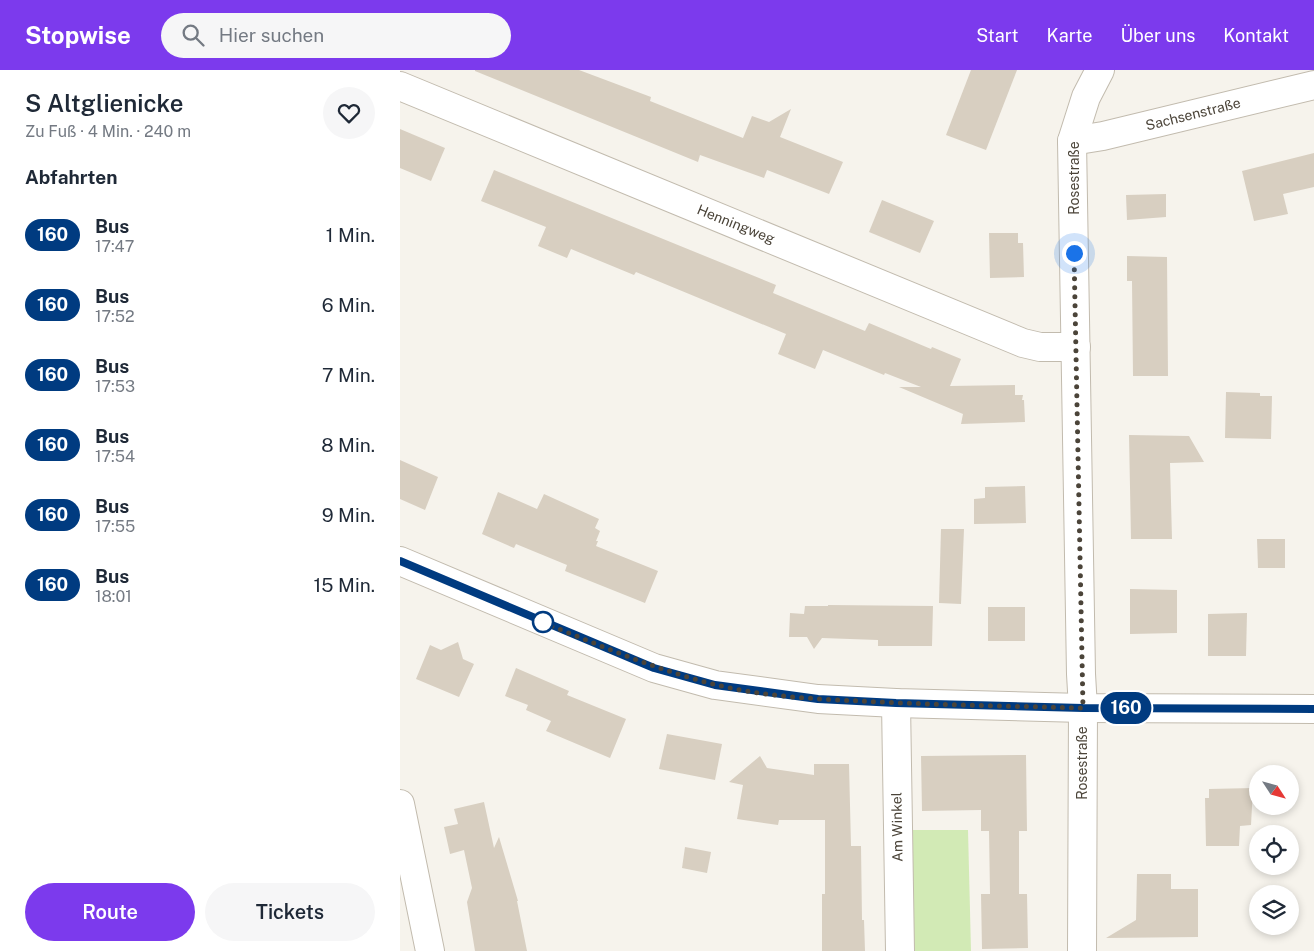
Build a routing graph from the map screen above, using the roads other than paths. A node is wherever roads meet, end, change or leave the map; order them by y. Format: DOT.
graph roads {
  1 [pos="1100,70"];
  2 [pos="1314,85"];
  3 [pos="400,86"];
  4 [pos="1072,141"];
  5 [pos="1076,346"];
  6 [pos="400,561"];
  7 [pos="896,703"];
  8 [pos="1083,708"];
  9 [pos="1314,709"];
  10 [pos="400,804"];
  11 [pos="430,951"];
  12 [pos="900,951"];
  13 [pos="1082,951"];
  1 -- 4 [label="street, Rosestraße"];
  2 -- 4 [label="street, Sachsenstraße"];
  3 -- 5 [label="street, Henningweg"];
  4 -- 5 [label="street, Rosestraße"];
  5 -- 8 [label="street, Rosestraße"];
  6 -- 7 [label="street"];
  7 -- 8 [label="street"];
  7 -- 12 [label="street, Am Winkel"];
  8 -- 9 [label="street"];
  8 -- 13 [label="street, Rosestraße"];
  10 -- 11 [label="street"];
}
